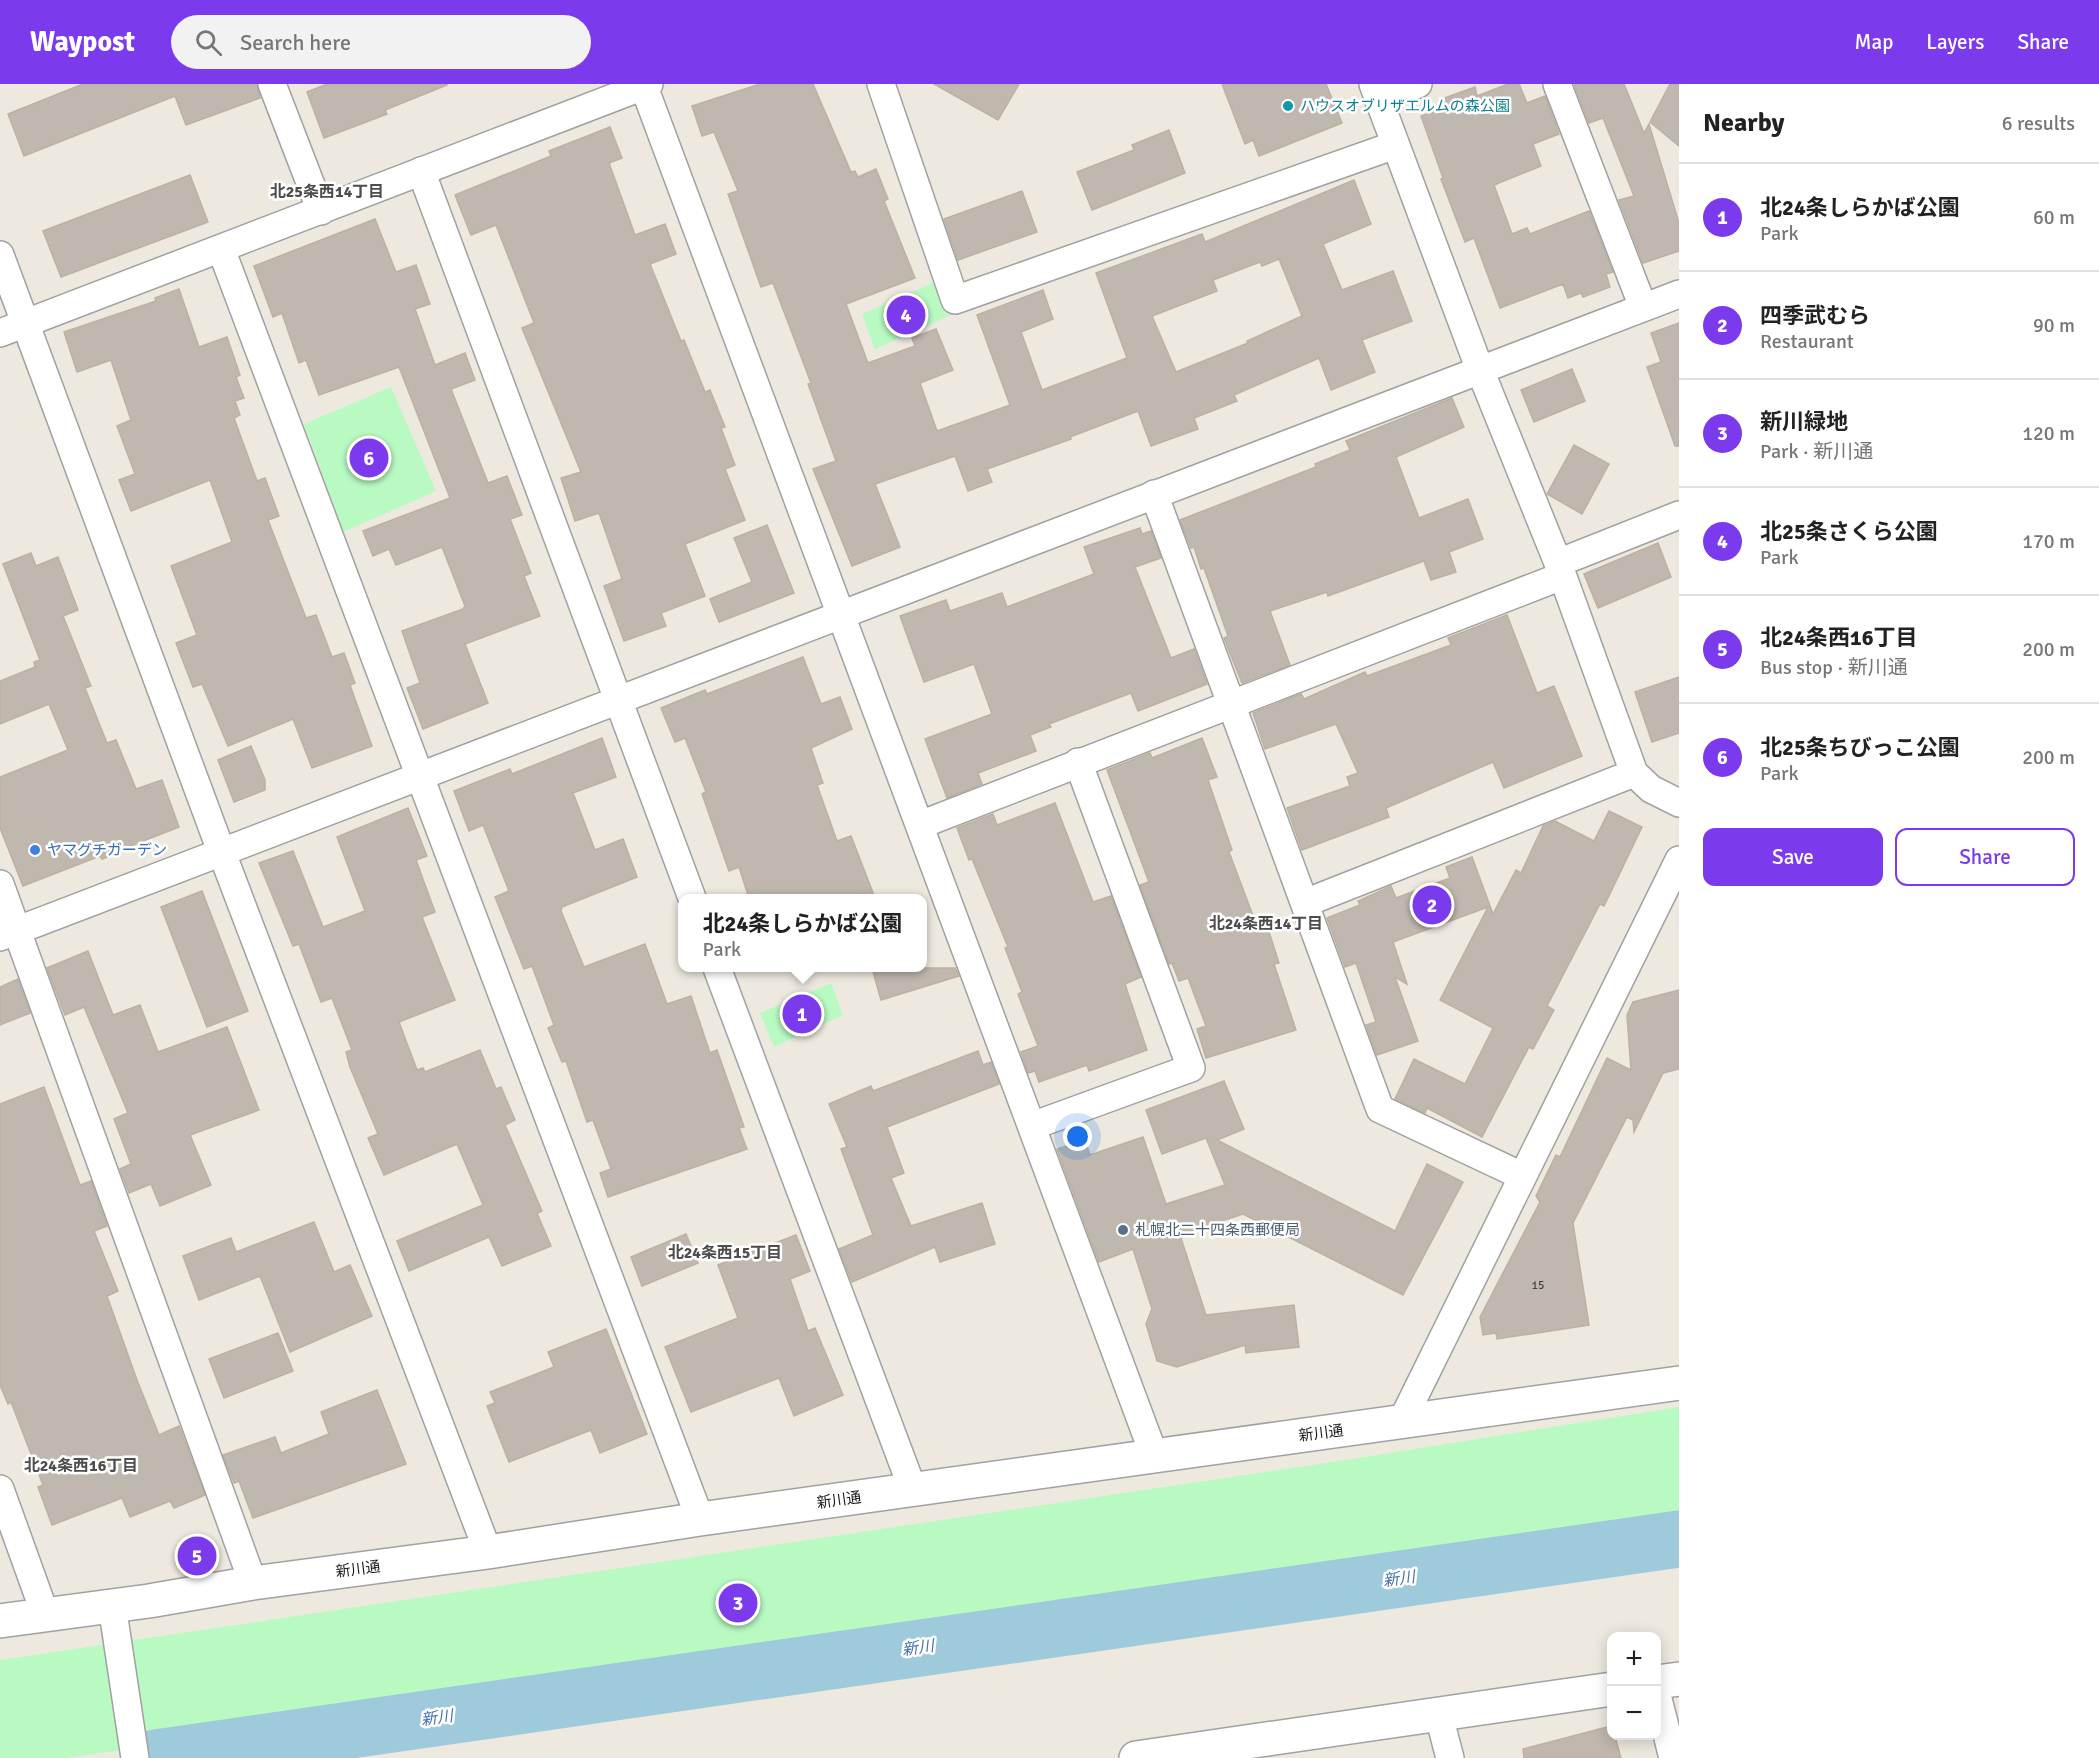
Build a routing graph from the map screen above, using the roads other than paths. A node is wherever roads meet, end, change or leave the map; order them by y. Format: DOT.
graph roads {
  1 [pos="272,84"];
  2 [pos="881,84"];
  3 [pos="1418,84"];
  4 [pos="1557,84"];
  5 [pos="645,85"];
  6 [pos="1376,91"];
  7 [pos="1395,145"];
  8 [pos="421,171"];
  9 [pos="321,211"];
  10 [pos="221,249"];
  11 [pos="0,255"];
  12 [pos="1679,294"];
  13 [pos="1643,307"];
  14 [pos="25,323"];
  15 [pos="0,333"];
  16 [pos="1480,370"];
  17 [pos="1154,494"];
  18 [pos="1679,515"];
  19 [pos="1560,569"];
  20 [pos="841,615"];
  21 [pos="618,701"];
  22 [pos="1232,703"];
  23 [pos="1078,762"];
  24 [pos="1634,773"];
  25 [pos="419,777"];
  26 [pos="1679,803"];
  27 [pos="920,825"];
  28 [pos="223,853"];
  29 [pos="1679,860"];
  30 [pos="0,884"];
  31 [pos="690,894"];
  32 [pos="1305,903"];
  33 [pos="9,934"];
  34 [pos="719,972"];
  35 [pos="1032,1126"];
  36 [pos="1522,1176"];
  37 [pos="1679,1383"];
  38 [pos="1401,1423"];
  39 [pos="1154,1455"];
  40 [pos="0,1489"];
  41 [pos="913,1490"];
  42 [pos="700,1519"];
  43 [pos="488,1552"];
  44 [pos="253,1583"];
  45 [pos="112,1605"];
  46 [pos="45,1614"];
  47 [pos="0,1621"];
  48 [pos="1679,1679"];
  49 [pos="1661,1681"];
  50 [pos="1607,1690"];
  51 [pos="1661,1711"];
  52 [pos="1439,1716"];
  53 [pos="135,1758"];
  54 [pos="1136,1758"];
  55 [pos="1450,1758"];
  56 [pos="1673,1758"];
  1 -- 9 [label="street"];
  2 -- 7 [label="street"];
  3 -- 6 [label="street"];
  4 -- 13 [label="street"];
  5 -- 8 [label="street"];
  5 -- 20 [label="street"];
  6 -- 7 [label="street"];
  7 -- 16 [label="street"];
  8 -- 9 [label="street"];
  8 -- 21 [label="street"];
  9 -- 10 [label="street"];
  10 -- 14 [label="street"];
  10 -- 25 [label="street"];
  11 -- 14 [label="street"];
  12 -- 13 [label="street"];
  13 -- 16 [label="street"];
  14 -- 15 [label="street"];
  14 -- 28 [label="street"];
  16 -- 17 [label="street"];
  16 -- 19 [label="street"];
  17 -- 20 [label="street"];
  17 -- 22 [label="street"];
  18 -- 19 [label="street"];
  19 -- 22 [label="street"];
  19 -- 24 [label="street"];
  20 -- 21 [label="street"];
  20 -- 27 [label="street"];
  21 -- 25 [label="street"];
  21 -- 31 [label="street"];
  22 -- 23 [label="street"];
  22 -- 32 [label="street"];
  23 -- 27 [label="street"];
  23 -- 35 [label="street"];
  24 -- 26 [label="street"];
  24 -- 32 [label="street"];
  25 -- 28 [label="street"];
  25 -- 42 [label="street"];
  27 -- 35 [label="street"];
  28 -- 33 [label="street"];
  28 -- 43 [label="street"];
  29 -- 36 [label="street"];
  30 -- 33 [label="street"];
  32 -- 36 [label="street"];
  33 -- 44 [label="street"];
  34 -- 41 [label="street"];
  35 -- 39 [label="street"];
  36 -- 38 [label="street"];
  37 -- 38 [label="street, 新川通"];
  38 -- 39 [label="street, 新川通"];
  39 -- 41 [label="street, 新川通"];
  40 -- 46 [label="street"];
  41 -- 42 [label="street, 新川通"];
  42 -- 43 [label="street, 新川通"];
  43 -- 44 [label="street, 新川通"];
  44 -- 45 [label="street, 新川通"];
  45 -- 46 [label="street, 新川通"];
  45 -- 53 [label="street"];
  46 -- 47 [label="street, 新川通"];
  48 -- 49 [label="street"];
  50 -- 52 [label="street"];
  51 -- 56 [label="street"];
  52 -- 54 [label="street"];
  52 -- 55 [label="street"];
}
